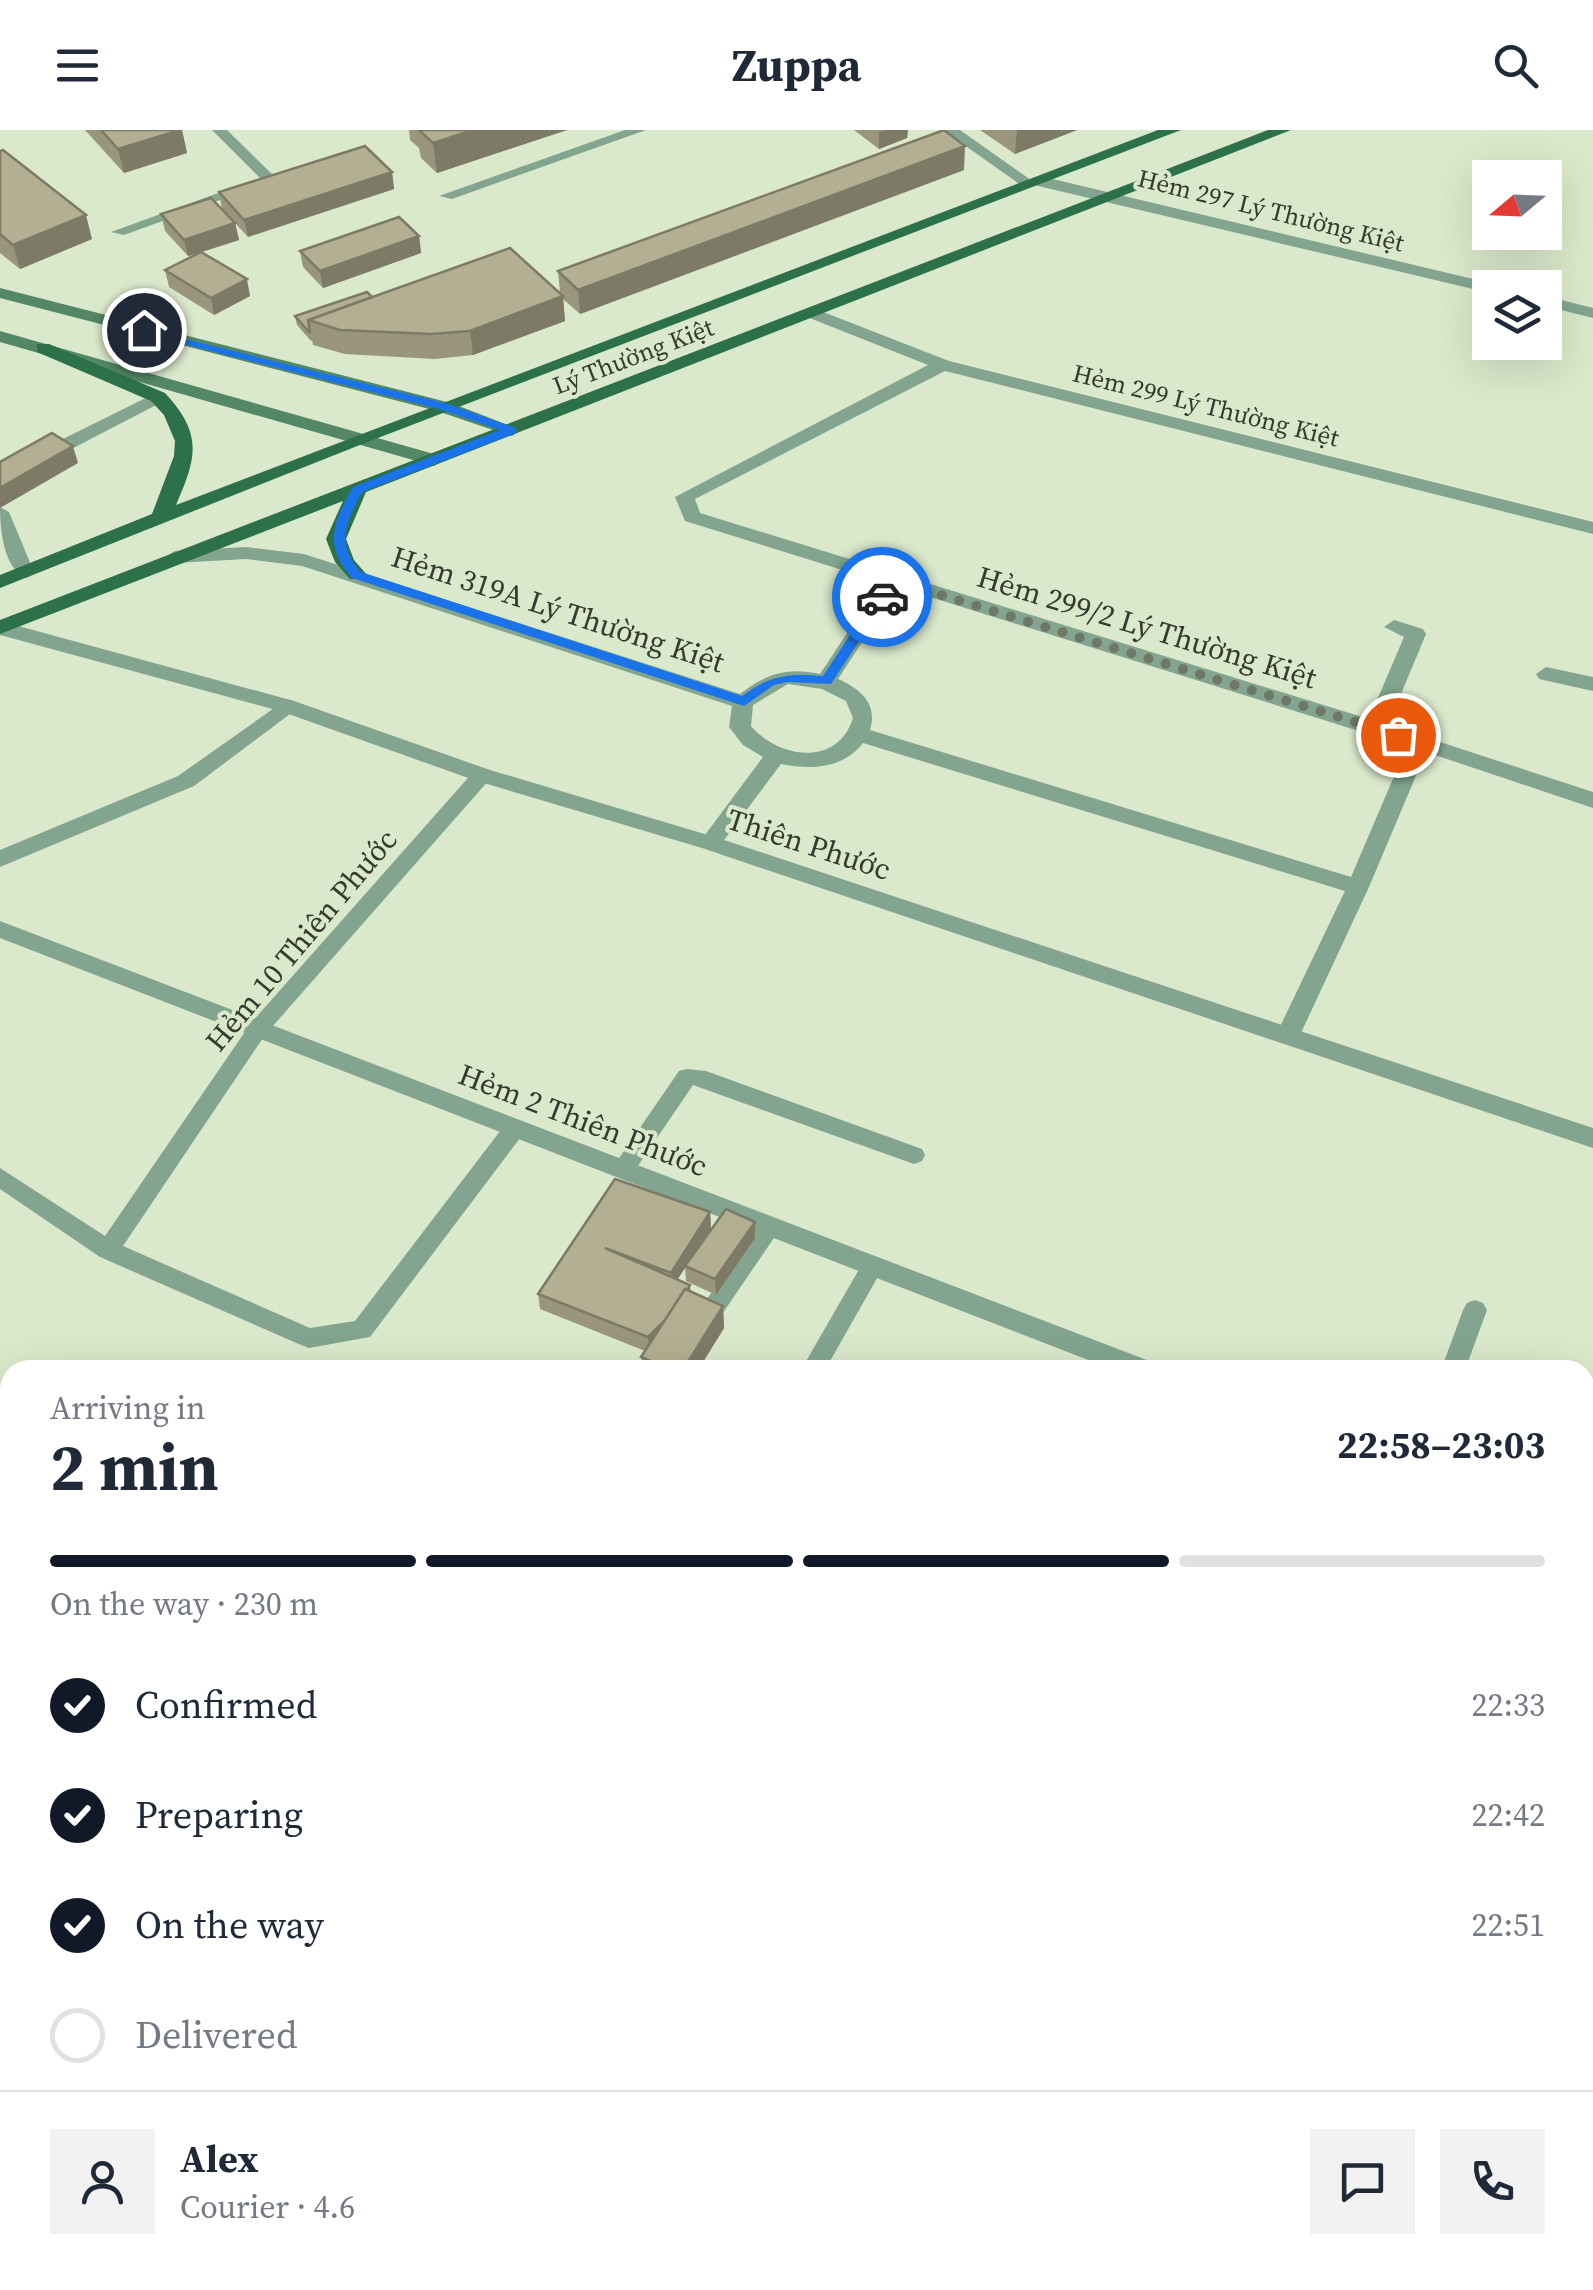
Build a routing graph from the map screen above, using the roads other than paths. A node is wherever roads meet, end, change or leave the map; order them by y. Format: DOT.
graph roads {
  1 [pos="219,130"];
  2 [pos="639,130"];
  3 [pos="950,130"];
  4 [pos="1173,130"];
  5 [pos="1283,130"];
  6 [pos="287,174"];
  7 [pos="270,180"];
  8 [pos="1036,183"];
  9 [pos="446,196"];
  10 [pos="1112,197"];
  11 [pos="119,232"];
  12 [pos="1472,284"];
  13 [pos="0,293"];
  14 [pos="1562,306"];
  15 [pos="813,313"];
  16 [pos="1593,313"];
  17 [pos="0,336"];
  18 [pos="42,348"];
  19 [pos="943,365"];
  20 [pos="158,397"];
  21 [pos="444,406"];
  22 [pos="512,430"];
  23 [pos="363,437"];
  24 [pos="434,460"];
  25 [pos="0,481"];
  26 [pos="357,490"];
  27 [pos="0,512"];
  28 [pos="160,520"];
  29 [pos="1593,528"];
  30 [pos="176,556"];
  31 [pos="26,572"];
  32 [pos="357,575"];
  33 [pos="892,580"];
  34 [pos="0,582"];
  35 [pos="0,627"];
  36 [pos="1394,628"];
  37 [pos="1546,674"];
  38 [pos="826,680"];
  39 [pos="1593,684"];
  40 [pos="744,702"];
  41 [pos="287,706"];
  42 [pos="1376,728"];
  43 [pos="858,734"];
  44 [pos="1419,742"];
  45 [pos="775,756"];
  46 [pos="482,775"];
  47 [pos="1593,800"];
  48 [pos="710,843"];
  49 [pos="0,859"];
  50 [pos="1358,887"];
  51 [pos="0,929"];
  52 [pos="258,1029"];
  53 [pos="1288,1035"];
  54 [pos="515,1128"];
  55 [pos="1593,1138"];
  56 [pos="914,1155"];
  57 [pos="623,1170"];
  58 [pos="0,1177"];
  59 [pos="770,1226"];
  60 [pos="108,1250"];
  61 [pos="873,1266"];
  62 [pos="1475,1310"];
  63 [pos="708,1316"];
  64 [pos="818,1360"];
  65 [pos="1117,1360"];
  66 [pos="1457,1360"];
  1 -- 7 [label="lane"];
  2 -- 9 [label="lane"];
  3 -- 8 [label="lane"];
  4 -- 8 [label="main road, Lý Thường Kiệt"];
  5 -- 10 [label="main road, Lý Thường Kiệt"];
  6 -- 7 [label="lane"];
  7 -- 11 [label="lane"];
  8 -- 10 [label="street, Hẻm 297 Lý Thường Kiệt"];
  8 -- 21 [label="main road, Lý Thường Kiệt"];
  10 -- 12 [label="street, Hẻm 297 Lý Thường Kiệt"];
  10 -- 15 [label="main road, Lý Thường Kiệt"];
  13 -- 21 [label="main road"];
  14 -- 16 [label="street"];
  15 -- 19 [label="street, Hẻm 299 Lý Thường Kiệt"];
  15 -- 22 [label="main road, Lý Thường Kiệt"];
  17 -- 18 [label="main road"];
  18 -- 20 [label="main road"];
  18 -- 23 [label="main road"];
  19 -- 29 [label="street, Hẻm 299 Lý Thường Kiệt"];
  19 -- 33 [label="street, Hẻm 299/2 Lý Thường Kiệt"];
  20 -- 25 [label="lane"];
  20 -- 28 [label="main road"];
  21 -- 22 [label="main road"];
  21 -- 23 [label="main road, Lý Thường Kiệt"];
  22 -- 24 [label="main road, Lý Thường Kiệt"];
  23 -- 24 [label="main road"];
  23 -- 28 [label="main road, Lý Thường Kiệt"];
  24 -- 26 [label="main road, Lý Thường Kiệt"];
  26 -- 30 [label="main road, Lý Thường Kiệt"];
  26 -- 32 [label="main road"];
  27 -- 31 [label="lane"];
  28 -- 31 [label="main road, Lý Thường Kiệt"];
  30 -- 32 [label="street, Hẻm 319A Lý Thường Kiệt"];
  30 -- 35 [label="main road, Lý Thường Kiệt"];
  31 -- 34 [label="main road, Lý Thường Kiệt"];
  32 -- 40 [label="street, Hẻm 319A Lý Thường Kiệt"];
  33 -- 38 [label="street"];
  33 -- 42 [label="street, Hẻm 299/2 Lý Thường Kiệt"];
  35 -- 41 [label="street, Thiên Phước"];
  36 -- 42 [label="street"];
  37 -- 39 [label="street"];
  38 -- 40 [label="street"];
  38 -- 43 [label="street"];
  40 -- 45 [label="street"];
  41 -- 46 [label="street, Thiên Phước"];
  41 -- 49 [label="street"];
  42 -- 44 [label="street, Hẻm 299/2 Lý Thường Kiệt"];
  43 -- 45 [label="street"];
  43 -- 50 [label="street"];
  44 -- 47 [label="street, Hẻm 299/2 Lý Thường Kiệt"];
  44 -- 50 [label="street"];
  45 -- 48 [label="street"];
  46 -- 48 [label="street, Thiên Phước"];
  46 -- 52 [label="lane, Hẻm 10 Thiên Phước"];
  48 -- 53 [label="street, Thiên Phước"];
  50 -- 53 [label="street"];
  51 -- 52 [label="street, Hẻm 2 Thiên Phước"];
  52 -- 54 [label="street, Hẻm 2 Thiên Phước"];
  52 -- 60 [label="lane, Hẻm 10 Thiên Phước"];
  53 -- 55 [label="street, Thiên Phước"];
  54 -- 57 [label="street, Hẻm 2 Thiên Phước"];
  54 -- 60 [label="lane"];
  56 -- 57 [label="lane"];
  57 -- 59 [label="street, Hẻm 2 Thiên Phước"];
  58 -- 60 [label="lane"];
  59 -- 61 [label="street, Hẻm 2 Thiên Phước"];
  59 -- 63 [label="lane"];
  61 -- 64 [label="lane"];
  61 -- 65 [label="street, Hẻm 2 Thiên Phước"];
  62 -- 66 [label="lane"];
}
